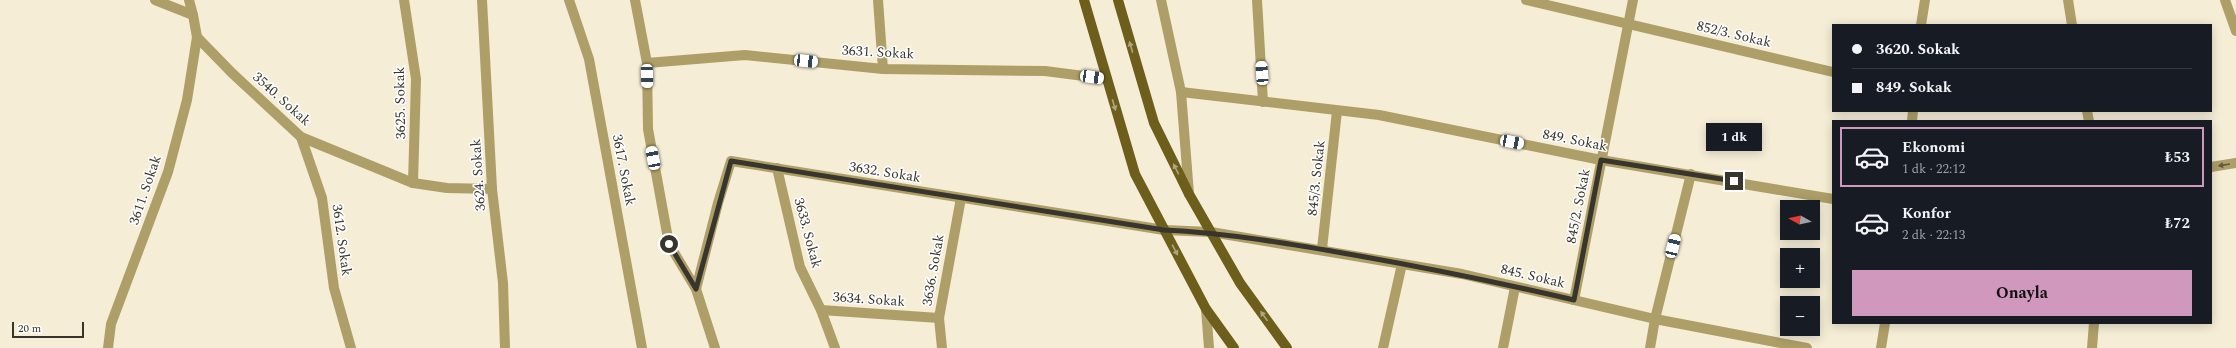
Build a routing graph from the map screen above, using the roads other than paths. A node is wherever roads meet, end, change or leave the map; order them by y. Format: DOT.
graph roads {
  1 [pos="155,0"];
  2 [pos="190,0"];
  3 [pos="404,0"];
  4 [pos="482,0"];
  5 [pos="569,0"];
  6 [pos="635,0"];
  7 [pos="878,0"];
  8 [pos="1084,0"];
  9 [pos="1118,0"];
  10 [pos="1161,0"];
  11 [pos="1257,0"];
  12 [pos="1526,0"];
  13 [pos="1633,0"];
  14 [pos="1925,0"];
  15 [pos="2068,0"];
  16 [pos="2226,0"];
  17 [pos="193,15"];
  18 [pos="1629,24"];
  19 [pos="1922,24"];
  20 [pos="2072,24"];
  21 [pos="2236,31"];
  22 [pos="197,37"];
  23 [pos="647,63"];
  24 [pos="883,69"];
  25 [pos="1832,72"];
  26 [pos="1107,79"];
  27 [pos="1181,92"];
  28 [pos="1264,102"];
  29 [pos="1338,111"];
  30 [pos="301,137"];
  31 [pos="1601,160"];
  32 [pos="2236,163"];
  33 [pos="2212,167"];
  34 [pos="777,168"];
  35 [pos="1691,174"];
  36 [pos="413,183"];
  37 [pos="492,189"];
  38 [pos="1189,194"];
  39 [pos="961,198"];
  40 [pos="1832,199"];
  41 [pos="1164,230"];
  42 [pos="1211,232"];
  43 [pos="1322,249"];
  44 [pos="1402,264"];
  45 [pos="1515,286"];
  46 [pos="696,289"];
  47 [pos="1574,300"];
  48 [pos="1206,309"];
  49 [pos="821,310"];
  50 [pos="939,318"];
  51 [pos="1655,319"];
  52 [pos="1884,324"];
  53 [pos="2094,324"];
  54 [pos="108,348"];
  55 [pos="351,348"];
  56 [pos="505,348"];
  57 [pos="642,348"];
  58 [pos="715,348"];
  59 [pos="836,348"];
  60 [pos="942,348"];
  61 [pos="1209,348"];
  62 [pos="1234,348"];
  63 [pos="1287,348"];
  64 [pos="1383,348"];
  65 [pos="1503,348"];
  66 [pos="1650,348"];
  67 [pos="1807,348"];
  68 [pos="1881,348"];
  69 [pos="2092,348"];
  1 -- 17 [label="street"];
  2 -- 17 [label="street"];
  3 -- 36 [label="street, 3625. Sokak"];
  4 -- 37 [label="street, 3624. Sokak"];
  5 -- 57 [label="street, 3617. Sokak"];
  6 -- 23 [label="street"];
  7 -- 24 [label="street"];
  8 -- 26 [label="main road"];
  38 -- 9 [label="main road, one-way"];
  10 -- 27 [label="street"];
  11 -- 28 [label="street"];
  12 -- 18 [label="street, 852/3. Sokak"];
  13 -- 18 [label="street, 845/2. Sokak"];
  14 -- 19 [label="street"];
  15 -- 20 [label="street"];
  16 -- 21 [label="street"];
  17 -- 22 [label="street"];
  18 -- 25 [label="street, 852/3. Sokak"];
  18 -- 31 [label="street, 845/2. Sokak"];
  22 -- 30 [label="street, 3540. Sokak"];
  22 -- 54 [label="street, 3611. Sokak"];
  23 -- 24 [label="street, 3631. Sokak"];
  23 -- 46 [label="street"];
  24 -- 26 [label="street, 3631. Sokak"];
  26 -- 41 [label="main road, one-way"];
  27 -- 28 [label="street"];
  27 -- 38 [label="street"];
  28 -- 29 [label="street, 849. Sokak"];
  29 -- 31 [label="street, 849. Sokak"];
  29 -- 43 [label="street, 845/3. Sokak"];
  30 -- 36 [label="street, 3540. Sokak"];
  30 -- 55 [label="street, 3612. Sokak"];
  31 -- 35 [label="street, 849. Sokak"];
  31 -- 47 [label="street, 845/2. Sokak"];
  32 -- 33 [label="street, one-way"];
  34 -- 39 [label="street, 3632. Sokak"];
  34 -- 46 [label="street, 3632. Sokak"];
  34 -- 49 [label="street, 3633. Sokak"];
  35 -- 40 [label="street, 849. Sokak"];
  35 -- 51 [label="street"];
  36 -- 37 [label="street, 3540. Sokak"];
  37 -- 56 [label="street, 3624. Sokak"];
  38 -- 42 [label="main road"];
  39 -- 41 [label="street, 3632. Sokak"];
  39 -- 50 [label="street, 3636. Sokak"];
  41 -- 42 [label="street, 3632. Sokak"];
  41 -- 48 [label="main road, one-way"];
  42 -- 43 [label="street, 845. Sokak"];
  63 -- 42 [label="main road, one-way"];
  43 -- 44 [label="street, 845. Sokak"];
  44 -- 45 [label="street, 845. Sokak"];
  44 -- 64 [label="street"];
  45 -- 47 [label="street, 845. Sokak"];
  45 -- 65 [label="street"];
  46 -- 58 [label="street"];
  47 -- 51 [label="street, 845. Sokak"];
  48 -- 61 [label="street"];
  48 -- 62 [label="main road"];
  49 -- 50 [label="street, 3634. Sokak"];
  49 -- 59 [label="street, 3633. Sokak"];
  50 -- 60 [label="street, 3636. Sokak"];
  51 -- 66 [label="street"];
  51 -- 67 [label="street, 845. Sokak"];
  52 -- 68 [label="street"];
  53 -- 69 [label="street"];
}
